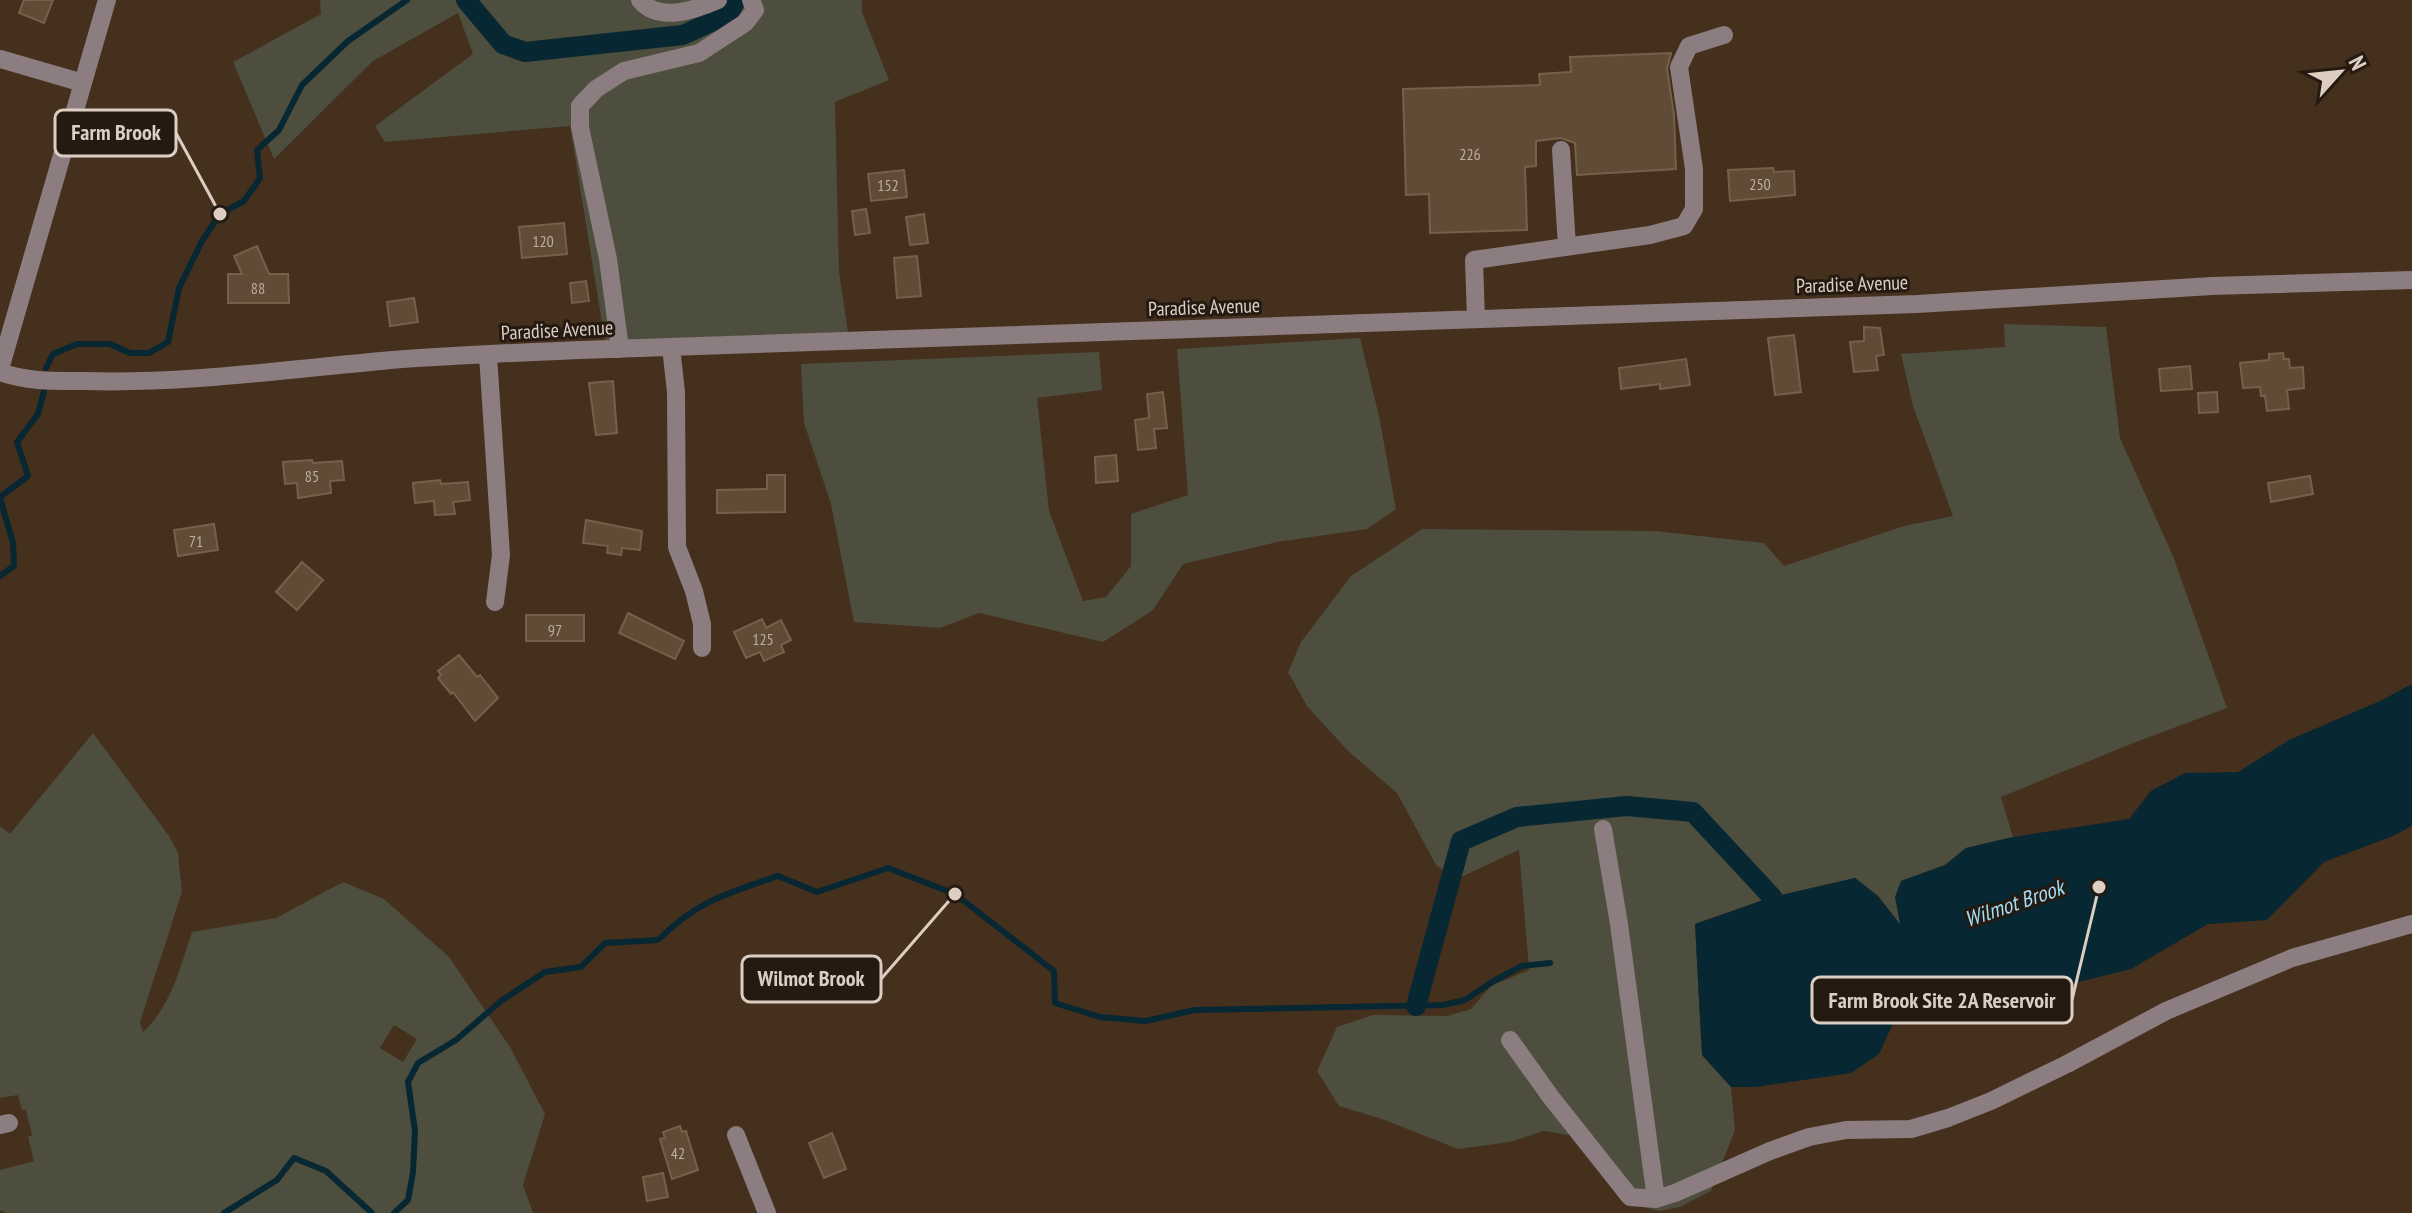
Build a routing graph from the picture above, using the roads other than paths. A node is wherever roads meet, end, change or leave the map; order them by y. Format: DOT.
graph roads {
  1 [pos="107,0"];
  2 [pos="640,0"];
  3 [pos="718,0"];
  4 [pos="751,0"];
  5 [pos="1724,35"];
  6 [pos="0,59"];
  7 [pos="83,83"];
  8 [pos="1561,150"];
  9 [pos="1567,247"];
  10 [pos="2412,280"];
  11 [pos="1476,319"];
  12 [pos="671,347"];
  13 [pos="620,349"];
  14 [pos="488,355"];
  15 [pos="0,371"];
  16 [pos="495,602"];
  17 [pos="702,648"];
  18 [pos="1603,829"];
  19 [pos="2412,924"];
  20 [pos="1510,1040"];
  21 [pos="736,1135"];
  22 [pos="1656,1199"];
  23 [pos="767,1213"];
  1 -- 7 [label="street"];
  2 -- 3 [label="street"];
  4 -- 13 [label="street"];
  5 -- 9 [label="street"];
  6 -- 7 [label="street"];
  7 -- 15 [label="street"];
  8 -- 9 [label="street"];
  9 -- 11 [label="street"];
  10 -- 11 [label="street, Paradise Avenue"];
  11 -- 12 [label="street, Paradise Avenue"];
  12 -- 13 [label="street, Paradise Avenue"];
  12 -- 17 [label="street"];
  13 -- 14 [label="street, Paradise Avenue"];
  14 -- 15 [label="street, Paradise Avenue"];
  14 -- 16 [label="street"];
  18 -- 22 [label="street"];
  19 -- 22 [label="street"];
  20 -- 22 [label="street"];
  21 -- 23 [label="street"];
}
